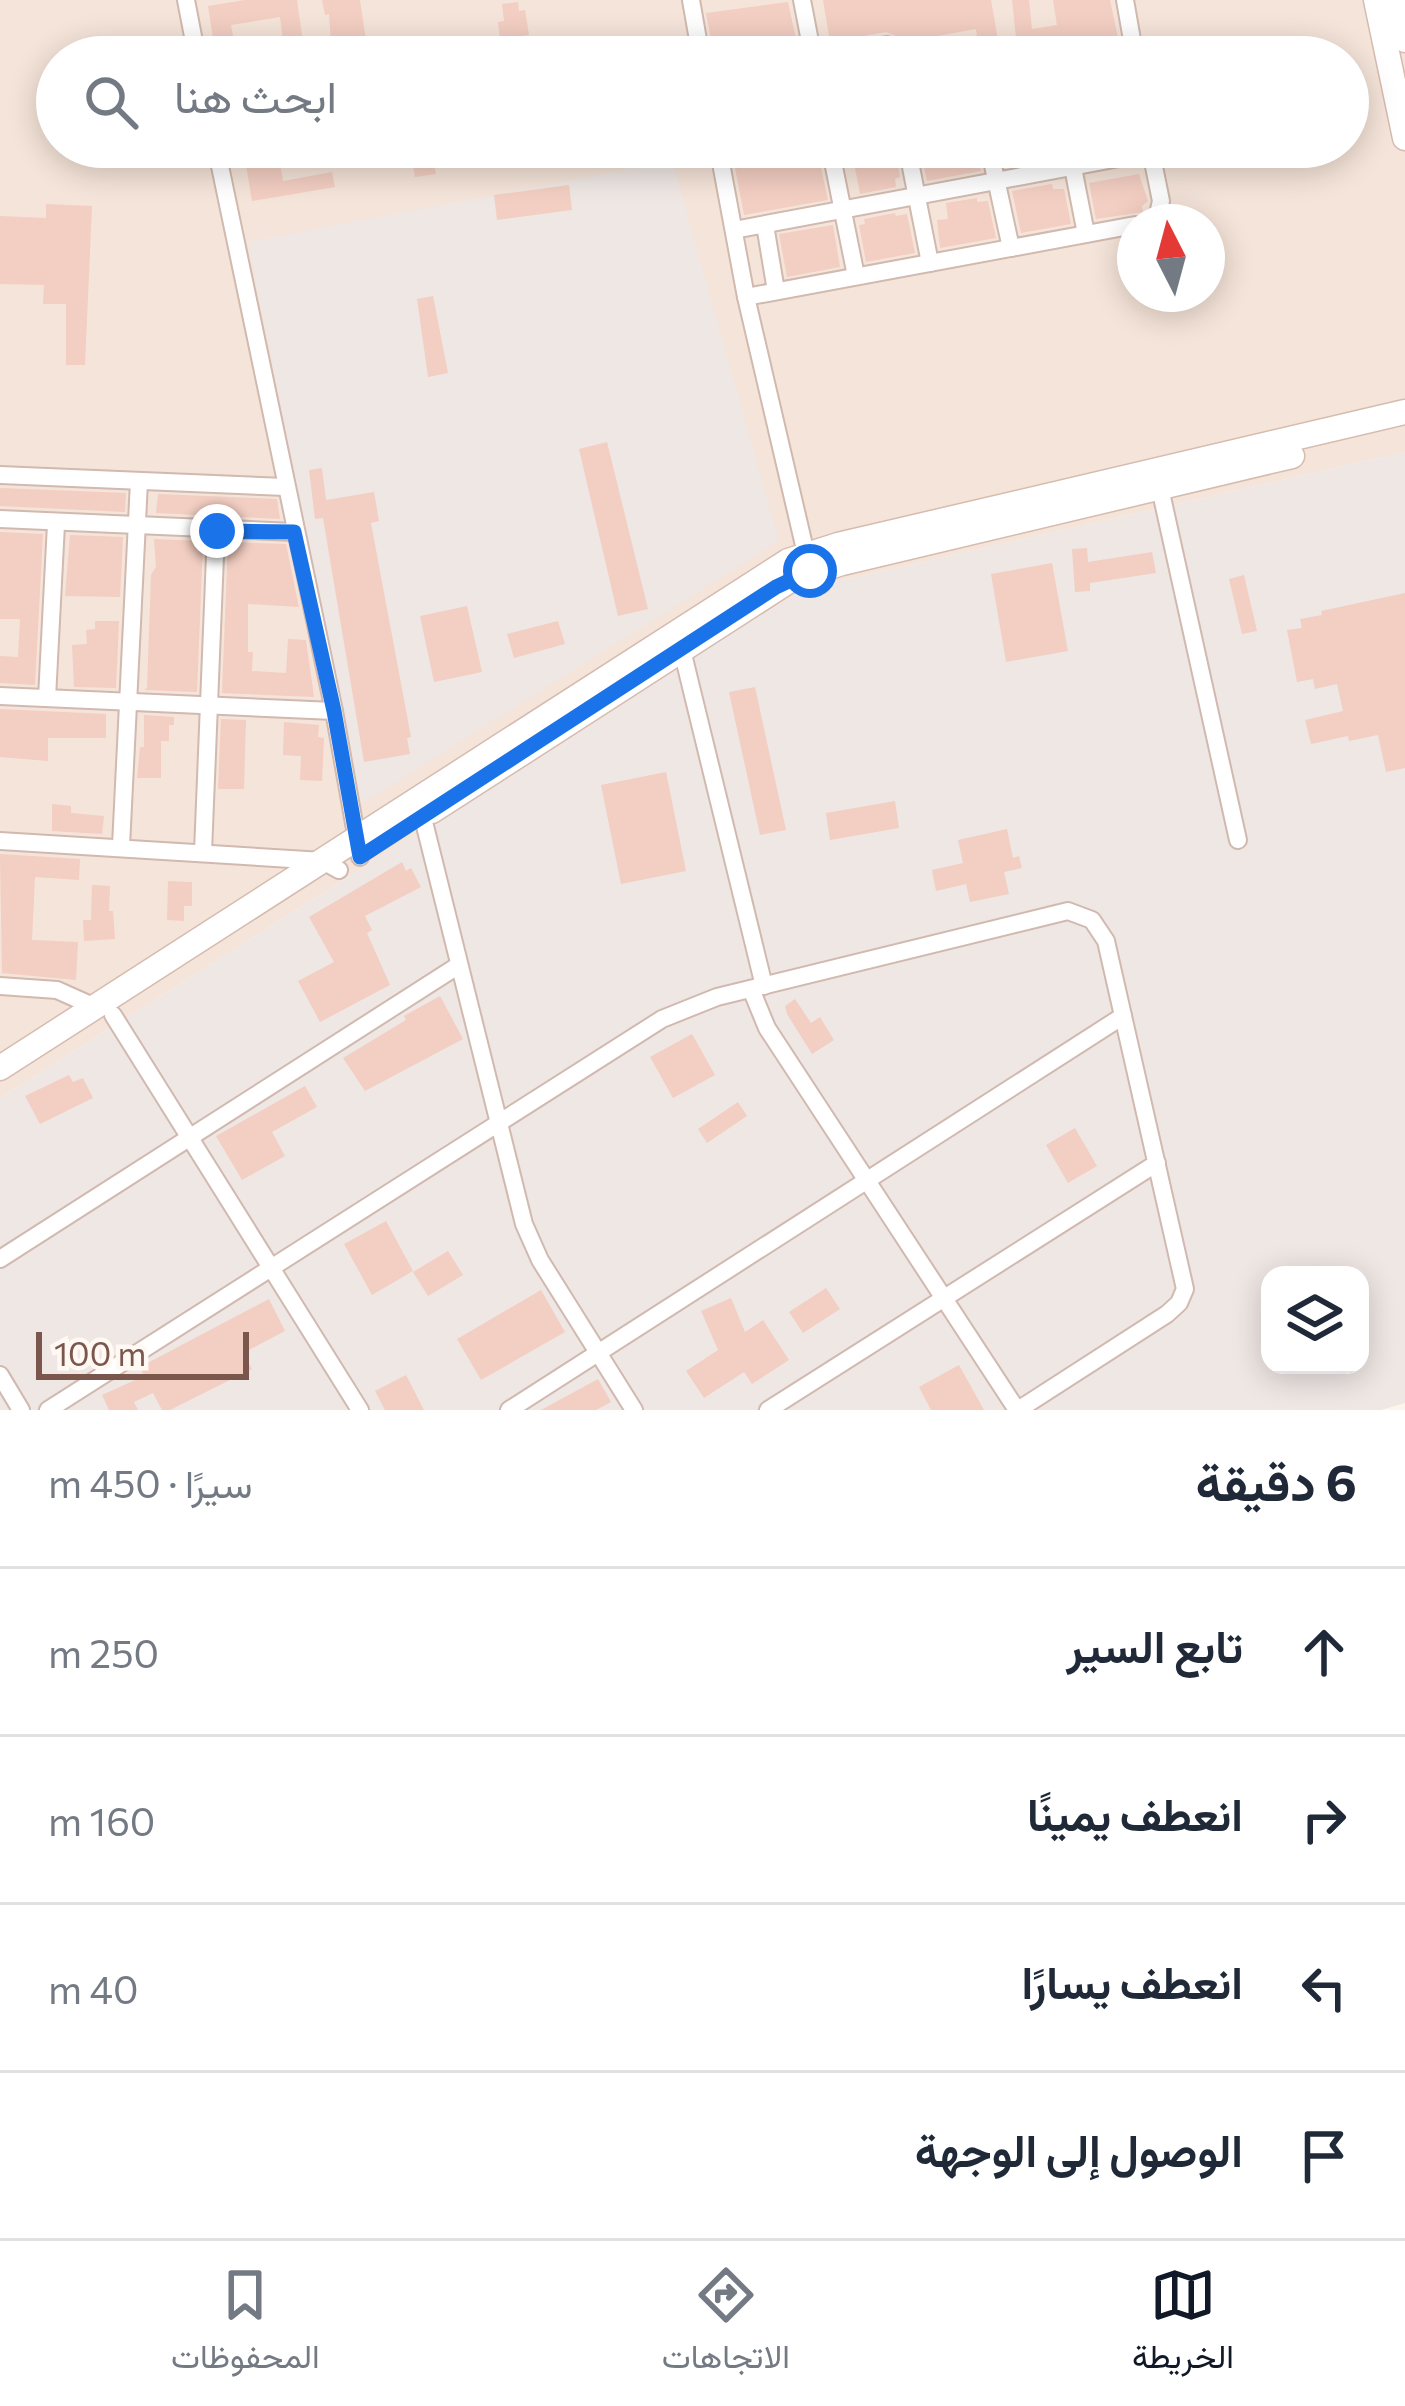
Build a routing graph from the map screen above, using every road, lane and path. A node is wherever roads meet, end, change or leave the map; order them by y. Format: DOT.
graph roads {
  1 [pos="186,0"];
  2 [pos="691,0"];
  3 [pos="802,0"];
  4 [pos="1125,0"];
  5 [pos="1376,0"];
  6 [pos="1396,0"];
  7 [pos="193,36"];
  8 [pos="697,36"];
  9 [pos="810,36"];
  10 [pos="1131,36"];
  11 [pos="1405,40"];
  12 [pos="1405,138"];
  13 [pos="220,168"];
  14 [pos="722,168"];
  15 [pos="834,168"];
  16 [pos="912,168"];
  17 [pos="993,168"];
  18 [pos="1068,168"];
  19 [pos="1073,168"];
  20 [pos="1154,168"];
  21 [pos="996,182"];
  22 [pos="918,196"];
  23 [pos="1160,204"];
  24 [pos="843,210"];
  25 [pos="764,225"];
  26 [pos="1117,228"];
  27 [pos="734,230"];
  28 [pos="1086,234"];
  29 [pos="1010,248"];
  30 [pos="930,263"];
  31 [pos="856,277"];
  32 [pos="776,291"];
  33 [pos="746,297"];
  34 [pos="1405,412"];
  35 [pos="1405,430"];
  36 [pos="0,475"];
  37 [pos="139,481"];
  38 [pos="286,487"];
  39 [pos="1160,488"];
  40 [pos="0,519"];
  41 [pos="56,524"];
  42 [pos="137,527"];
  43 [pos="217,531"];
  44 [pos="294,532"];
  45 [pos="806,554"];
  46 [pos="682,650"];
  47 [pos="0,696"];
  48 [pos="47,698"];
  49 [pos="129,702"];
  50 [pos="208,706"];
  51 [pos="334,711"];
  52 [pos="423,818"];
  53 [pos="1238,840"];
  54 [pos="0,841"];
  55 [pos="121,846"];
  56 [pos="203,852"];
  57 [pos="345,857"];
  58 [pos="459,965"];
  59 [pos="0,986"];
  60 [pos="757,987"];
  61 [pos="104,1011"];
  62 [pos="1123,1016"];
  63 [pos="0,1069"];
  64 [pos="0,1086"];
  65 [pos="498,1124"];
  66 [pos="191,1138"];
  67 [pos="1157,1162"];
  68 [pos="867,1181"];
  69 [pos="0,1259"];
  70 [pos="272,1268"];
  71 [pos="943,1298"];
  72 [pos="599,1354"];
  73 [pos="0,1376"];
  74 [pos="21,1410"];
  75 [pos="48,1410"];
  76 [pos="360,1410"];
  77 [pos="509,1410"];
  78 [pos="634,1410"];
  79 [pos="769,1410"];
  80 [pos="1017,1410"];
  1 -- 7 [label="street"];
  2 -- 8 [label="street"];
  3 -- 9 [label="street"];
  4 -- 10 [label="street"];
  5 -- 12 [label="main road"];
  6 -- 11 [label="main road"];
  13 -- 38 [label="street"];
  14 -- 27 [label="street"];
  15 -- 24 [label="street"];
  16 -- 22 [label="street"];
  17 -- 21 [label="street"];
  18 -- 21 [label="street"];
  19 -- 28 [label="street"];
  20 -- 23 [label="street"];
  21 -- 22 [label="street"];
  21 -- 29 [label="street"];
  22 -- 24 [label="street"];
  22 -- 30 [label="street"];
  24 -- 25 [label="street"];
  24 -- 31 [label="street"];
  25 -- 27 [label="street"];
  25 -- 32 [label="street"];
  26 -- 28 [label="street"];
  27 -- 33 [label="street"];
  28 -- 29 [label="street"];
  29 -- 30 [label="street"];
  30 -- 31 [label="street"];
  31 -- 32 [label="street"];
  32 -- 33 [label="street"];
  33 -- 45 [label="street"];
  34 -- 45 [label="main road"];
  35 -- 39 [label="main road"];
  36 -- 37 [label="street"];
  37 -- 38 [label="street"];
  37 -- 42 [label="street"];
  38 -- 44 [label="street"];
  39 -- 46 [label="main road"];
  39 -- 53 [label="street"];
  40 -- 41 [label="street"];
  41 -- 42 [label="street"];
  41 -- 48 [label="street"];
  42 -- 43 [label="street"];
  42 -- 49 [label="street"];
  43 -- 44 [label="street"];
  43 -- 50 [label="street"];
  44 -- 51 [label="street"];
  45 -- 57 [label="main road"];
  46 -- 52 [label="main road"];
  46 -- 60 [label="street"];
  47 -- 48 [label="street"];
  48 -- 49 [label="street"];
  49 -- 50 [label="street"];
  49 -- 55 [label="street"];
  50 -- 51 [label="street"];
  50 -- 56 [label="street"];
  51 -- 57 [label="street"];
  52 -- 57 [label="main road"];
  52 -- 58 [label="street"];
  54 -- 55 [label="street"];
  55 -- 56 [label="street"];
  56 -- 57 [label="street"];
  57 -- 61 [label="main road"];
  58 -- 65 [label="street"];
  58 -- 66 [label="street"];
  59 -- 61 [label="street"];
  60 -- 62 [label="street"];
  60 -- 65 [label="street"];
  60 -- 68 [label="street"];
  61 -- 63 [label="main road"];
  61 -- 64 [label="main road"];
  61 -- 66 [label="street"];
  62 -- 67 [label="street"];
  62 -- 68 [label="street"];
  65 -- 70 [label="street"];
  65 -- 72 [label="street"];
  66 -- 69 [label="street"];
  66 -- 70 [label="street"];
  67 -- 71 [label="street"];
  67 -- 80 [label="street"];
  68 -- 71 [label="street"];
  68 -- 72 [label="street"];
  70 -- 75 [label="street"];
  70 -- 76 [label="street"];
  71 -- 79 [label="street"];
  71 -- 80 [label="street"];
  72 -- 77 [label="street"];
  72 -- 78 [label="street"];
  73 -- 74 [label="street"];
}
